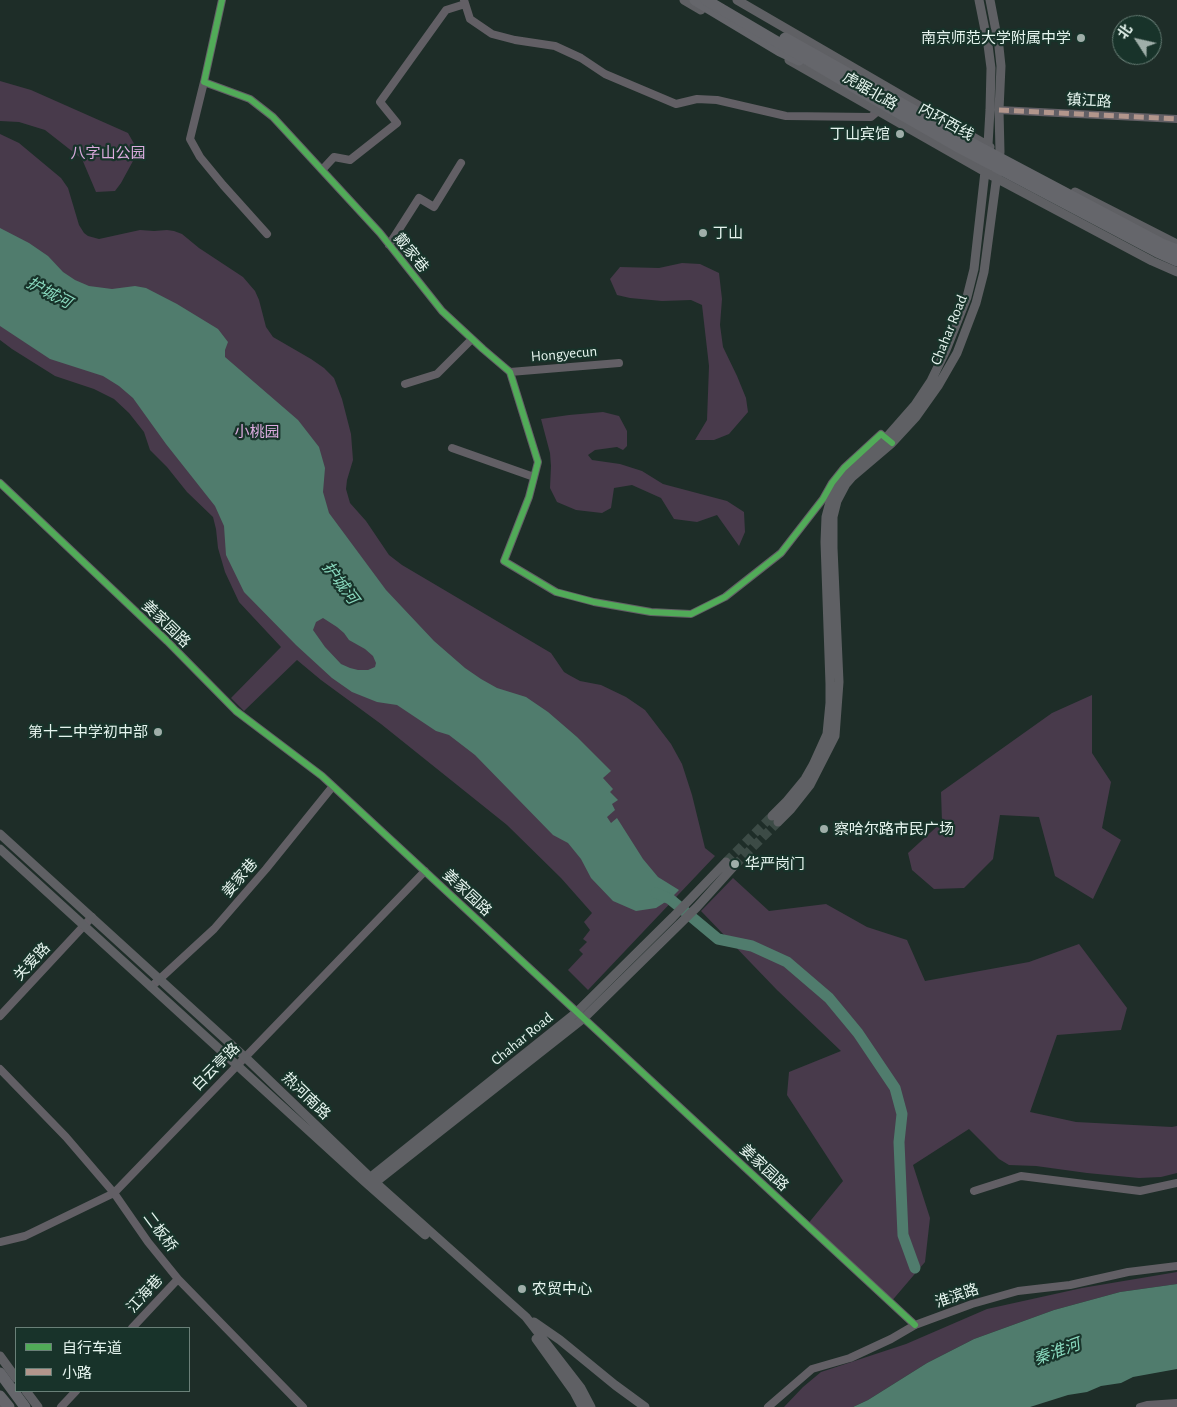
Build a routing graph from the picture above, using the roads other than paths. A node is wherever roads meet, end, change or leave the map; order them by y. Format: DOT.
graph roads {
  1 [pos="222,0"];
  2 [pos="684,0"];
  3 [pos="694,0"];
  4 [pos="706,0"];
  5 [pos="719,0"];
  6 [pos="728,0"];
  7 [pos="737,0"];
  8 [pos="979,0"];
  9 [pos="990,0"];
  10 [pos="464,2"];
  11 [pos="204,82"];
  12 [pos="866,90"];
  13 [pos="999,110"];
  14 [pos="878,111"];
  15 [pos="1177,119"];
  16 [pos="988,145"];
  17 [pos="1000,152"];
  18 [pos="461,163"];
  19 [pos="322,170"];
  20 [pos="984,171"];
  21 [pos="996,178"];
  22 [pos="267,234"];
  23 [pos="1177,244"];
  24 [pos="388,245"];
  25 [pos="1177,250"];
  26 [pos="1177,261"];
  27 [pos="1177,272"];
  28 [pos="472,339"];
  29 [pos="619,363"];
  30 [pos="510,372"];
  31 [pos="405,384"];
  32 [pos="889,440"];
  33 [pos="452,448"];
  34 [pos="534,478"];
  35 [pos="0,483"];
  36 [pos="333,786"];
  37 [pos="775,819"];
  38 [pos="0,834"];
  39 [pos="0,849"];
  40 [pos="730,864"];
  41 [pos="425,871"];
  42 [pos="92,917"];
  43 [pos="84,926"];
  44 [pos="161,980"];
  45 [pos="151,988"];
  46 [pos="581,1015"];
  47 [pos="0,1016"];
  48 [pos="246,1058"];
  49 [pos="237,1066"];
  50 [pos="0,1069"];
  51 [pos="370,1182"];
  52 [pos="1177,1183"];
  53 [pos="974,1191"];
  54 [pos="114,1193"];
  55 [pos="0,1242"];
  56 [pos="1177,1266"];
  57 [pos="178,1279"];
  58 [pos="526,1317"];
  59 [pos="915,1325"];
  60 [pos="133,1327"];
  61 [pos="0,1356"];
  62 [pos="0,1373"];
  63 [pos="15,1377"];
  64 [pos="578,1390"];
  65 [pos="27,1392"];
  66 [pos="75,1392"];
  67 [pos="0,1396"];
  68 [pos="1177,1403"];
  69 [pos="9,1407"];
  70 [pos="25,1407"];
  71 [pos="38,1407"];
  72 [pos="61,1407"];
  73 [pos="303,1407"];
  74 [pos="582,1407"];
  75 [pos="591,1407"];
  76 [pos="645,1407"];
  77 [pos="768,1407"];
  78 [pos="1140,1407"];
  1 -- 11 [label="street"];
  2 -- 14 [label="main road, 虎踞北路"];
  3 -- 12 [label="highway, bridge"];
  4 -- 12 [label="highway, 内环西线, bridge"];
  5 -- 12 [label="highway, 内环西线, bridge"];
  6 -- 12 [label="main road, bridge"];
  7 -- 16 [label="main road, 虎踞北路"];
  8 -- 16 [label="main road, Chahar Road"];
  9 -- 13 [label="main road, Chahar Road"];
  10 -- 14 [label="street"];
  10 -- 19 [label="street"];
  11 -- 19 [label="street, 戴家巷"];
  11 -- 22 [label="street"];
  12 -- 25 [label="highway, 内环西线, bridge"];
  12 -- 26 [label="highway, 内环西线, bridge"];
  13 -- 15 [label="street, 镇江路"];
  13 -- 17 [label="main road, Chahar Road"];
  14 -- 20 [label="main road, 虎踞北路"];
  16 -- 17 [label="main road, 虎踞北路"];
  16 -- 20 [label="main road, Chahar Road"];
  17 -- 21 [label="main road, Chahar Road"];
  17 -- 23 [label="main road, 虎踞北路"];
  18 -- 24 [label="street"];
  19 -- 24 [label="street, 戴家巷"];
  20 -- 21 [label="main road, 虎踞北路"];
  20 -- 32 [label="main road, Chahar Road"];
  21 -- 27 [label="main road, 虎踞北路"];
  21 -- 32 [label="main road, Chahar Road"];
  24 -- 28 [label="street, 戴家巷"];
  28 -- 30 [label="street, 戴家巷"];
  28 -- 31 [label="street"];
  29 -- 30 [label="street, Hongyecun"];
  30 -- 34 [label="street"];
  32 -- 34 [label="street"];
  32 -- 37 [label="main road, Chahar Road"];
  33 -- 34 [label="street"];
  35 -- 36 [label="street, 姜家园路"];
  36 -- 41 [label="street, 姜家园路"];
  36 -- 44 [label="street, 姜家巷"];
  38 -- 42 [label="main road, 热河南路"];
  39 -- 43 [label="main road, 热河南路"];
  40 -- 46 [label="main road, Chahar Road"];
  41 -- 46 [label="street, 姜家园路"];
  41 -- 48 [label="street, 白云亭路"];
  42 -- 43 [label="street, 关爱路"];
  42 -- 44 [label="main road, 热河南路"];
  43 -- 45 [label="main road, 热河南路"];
  43 -- 47 [label="street, 关爱路"];
  44 -- 45 [label="street, 姜家巷"];
  44 -- 48 [label="main road, 热河南路"];
  45 -- 49 [label="main road, 热河南路"];
  46 -- 51 [label="main road, Chahar Road"];
  46 -- 59 [label="street, 姜家园路"];
  48 -- 49 [label="street, 白云亭路"];
  48 -- 51 [label="main road, 热河南路"];
  49 -- 51 [label="main road, 热河南路"];
  49 -- 54 [label="street, 白云亭路"];
  50 -- 54 [label="street, 二板桥"];
  51 -- 58 [label="main road, 热河南路"];
  51 -- 64 [label="main road, 热河南路"];
  52 -- 53 [label="street"];
  54 -- 55 [label="street, 白云亭路"];
  54 -- 57 [label="street, 二板桥"];
  56 -- 59 [label="street, 淮滨路"];
  57 -- 60 [label="street, 江海巷"];
  57 -- 73 [label="street, 二板桥"];
  58 -- 64 [label="main road, 热河南路"];
  58 -- 76 [label="main road"];
  59 -- 77 [label="street, 淮滨路"];
  61 -- 63 [label="main road"];
  62 -- 70 [label="highway"];
  64 -- 74 [label="main road"];
  64 -- 75 [label="main road"];
  65 -- 71 [label="main road"];
  66 -- 72 [label="street"];
  67 -- 69 [label="highway"];
  68 -- 78 [label="street"];
}
